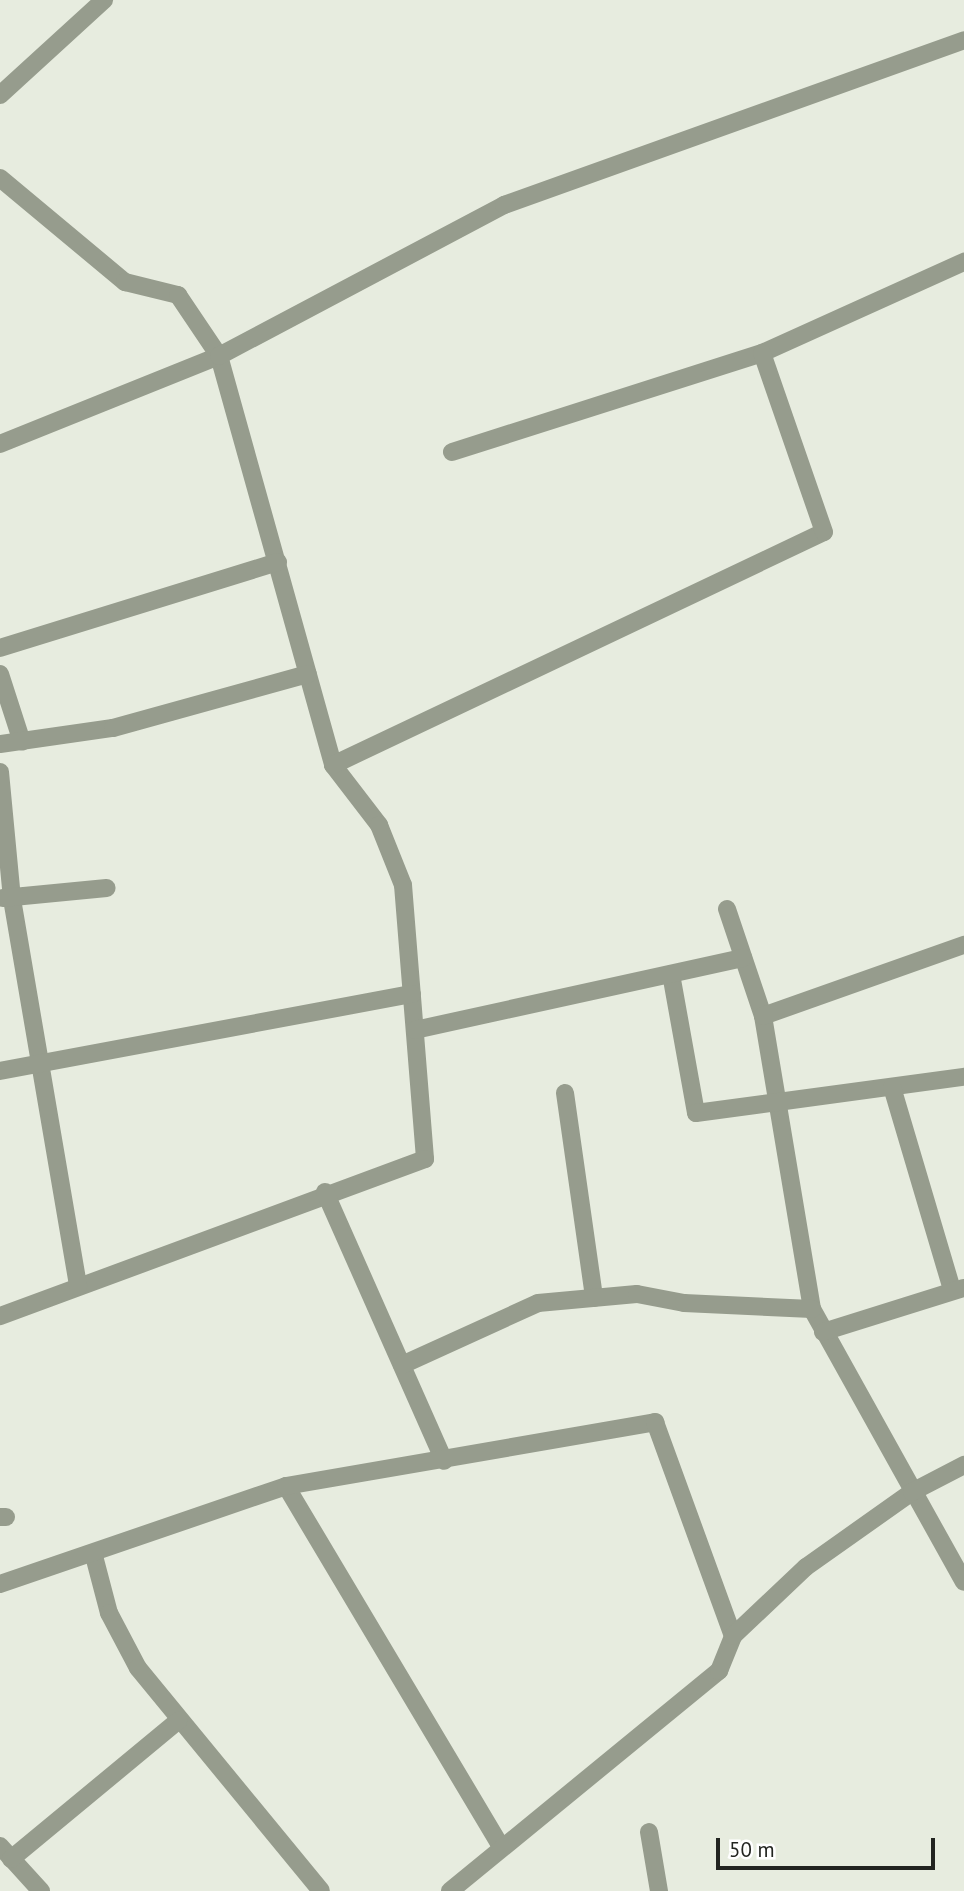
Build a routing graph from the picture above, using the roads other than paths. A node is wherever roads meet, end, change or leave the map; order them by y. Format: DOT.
graph roads {
  1 [pos="104,0"];
  2 [pos="964,40"];
  3 [pos="0,96"];
  4 [pos="0,178"];
  5 [pos="964,262"];
  6 [pos="762,353"];
  7 [pos="219,356"];
  8 [pos="0,444"];
  9 [pos="452,452"];
  10 [pos="278,562"];
  11 [pos="0,648"];
  12 [pos="0,674"];
  13 [pos="309,674"];
  14 [pos="22,742"];
  15 [pos="0,744"];
  16 [pos="333,765"];
  17 [pos="0,772"];
  18 [pos="107,888"];
  19 [pos="6,898"];
  20 [pos="727,909"];
  21 [pos="964,945"];
  22 [pos="743,958"];
  23 [pos="671,974"];
  24 [pos="412,993"];
  25 [pos="763,1016"];
  26 [pos="415,1030"];
  27 [pos="39,1063"];
  28 [pos="0,1071"];
  29 [pos="964,1077"];
  30 [pos="892,1087"];
  31 [pos="565,1093"];
  32 [pos="777,1102"];
  33 [pos="325,1192"];
  34 [pos="78,1286"];
  35 [pos="958,1289"];
  36 [pos="594,1298"];
  37 [pos="812,1309"];
  38 [pos="0,1316"];
  39 [pos="823,1332"];
  40 [pos="402,1365"];
  41 [pos="444,1461"];
  42 [pos="964,1465"];
  43 [pos="286,1486"];
  44 [pos="912,1492"];
  45 [pos="93,1556"];
  46 [pos="964,1582"];
  47 [pos="0,1584"];
  48 [pos="733,1636"];
  49 [pos="178,1721"];
  50 [pos="649,1832"];
  51 [pos="501,1847"];
  52 [pos="6,1852"];
  53 [pos="41,1891"];
  54 [pos="321,1891"];
  55 [pos="450,1891"];
  56 [pos="659,1891"];
  1 -- 3 [label="street"];
  2 -- 7 [label="street"];
  4 -- 7 [label="street"];
  5 -- 6 [label="street"];
  6 -- 9 [label="street"];
  6 -- 16 [label="street"];
  7 -- 8 [label="street"];
  7 -- 10 [label="street"];
  10 -- 11 [label="street"];
  10 -- 13 [label="street"];
  12 -- 14 [label="street"];
  13 -- 14 [label="street"];
  13 -- 16 [label="street"];
  14 -- 15 [label="street"];
  16 -- 24 [label="street"];
  17 -- 19 [label="street"];
  18 -- 19 [label="street"];
  19 -- 27 [label="street"];
  20 -- 22 [label="street"];
  21 -- 25 [label="street"];
  22 -- 23 [label="street"];
  22 -- 25 [label="street"];
  23 -- 26 [label="street"];
  23 -- 32 [label="street"];
  24 -- 26 [label="street"];
  24 -- 27 [label="street"];
  25 -- 32 [label="street"];
  26 -- 33 [label="street"];
  27 -- 28 [label="street"];
  27 -- 34 [label="street"];
  29 -- 30 [label="street"];
  30 -- 32 [label="street"];
  30 -- 35 [label="street"];
  31 -- 36 [label="street"];
  32 -- 37 [label="street"];
  33 -- 34 [label="street"];
  33 -- 40 [label="street"];
  34 -- 38 [label="street"];
  35 -- 39 [label="street"];
  36 -- 37 [label="street"];
  36 -- 40 [label="street"];
  37 -- 39 [label="street"];
  39 -- 44 [label="street"];
  40 -- 41 [label="street"];
  41 -- 43 [label="street"];
  41 -- 48 [label="street"];
  42 -- 44 [label="street"];
  43 -- 45 [label="street"];
  43 -- 51 [label="street"];
  44 -- 46 [label="street"];
  44 -- 48 [label="street"];
  45 -- 47 [label="street"];
  45 -- 49 [label="street"];
  48 -- 51 [label="street"];
  49 -- 52 [label="street"];
  49 -- 54 [label="street"];
  50 -- 56 [label="street"];
  51 -- 55 [label="street"];
  52 -- 53 [label="street"];
}
